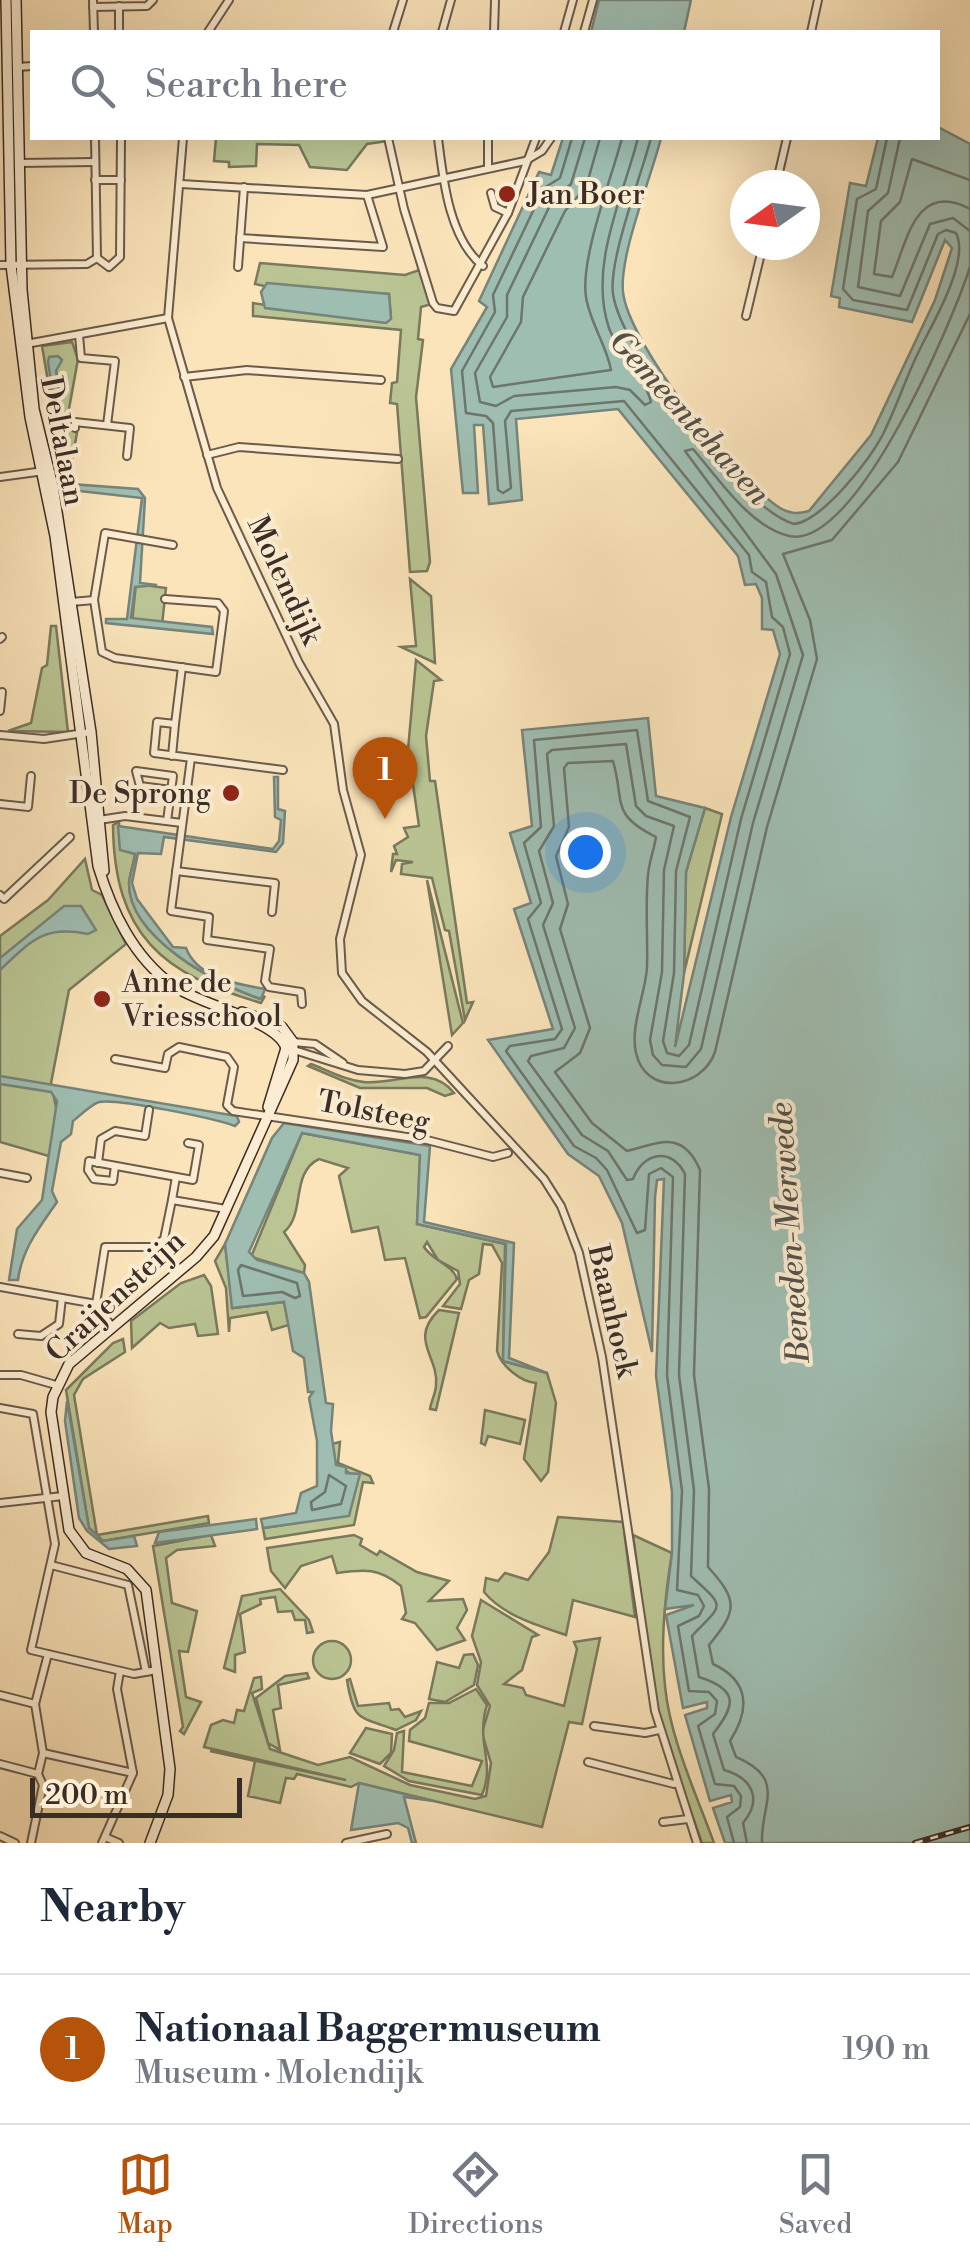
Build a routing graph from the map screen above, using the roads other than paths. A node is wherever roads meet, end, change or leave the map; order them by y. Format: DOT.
graph roads {
  1 [pos="6,0"];
  2 [pos="16,0"];
  3 [pos="154,0"];
  4 [pos="229,0"];
  5 [pos="403,0"];
  6 [pos="451,0"];
  7 [pos="495,0"];
  8 [pos="573,0"];
  9 [pos="592,0"];
  10 [pos="818,0"];
  11 [pos="93,3"];
  12 [pos="119,6"];
  13 [pos="94,30"];
  14 [pos="119,30"];
  15 [pos="209,30"];
  16 [pos="394,30"];
  17 [pos="443,30"];
  18 [pos="494,30"];
  19 [pos="565,30"];
  20 [pos="584,30"];
  21 [pos="811,30"];
  22 [pos="30,66"];
  23 [pos="18,67"];
  24 [pos="3,94"];
  25 [pos="95,140"];
  26 [pos="121,140"];
  27 [pos="183,140"];
  28 [pos="388,140"];
  29 [pos="438,140"];
  30 [pos="488,140"];
  31 [pos="535,140"];
  32 [pos="550,140"];
  33 [pos="787,140"];
  34 [pos="525,161"];
  35 [pos="95,162"];
  36 [pos="18,163"];
  37 [pos="488,168"];
  38 [pos="780,170"];
  39 [pos="443,179"];
  40 [pos="95,180"];
  41 [pos="120,180"];
  42 [pos="181,184"];
  43 [pos="244,188"];
  44 [pos="399,190"];
  45 [pos="491,193"];
  46 [pos="367,195"];
  47 [pos="508,214"];
  48 [pos="240,238"];
  49 [pos="97,258"];
  50 [pos="759,260"];
  51 [pos="10,264"];
  52 [pos="238,266"];
  53 [pos="483,266"];
  54 [pos="746,316"];
  55 [pos="168,318"];
  56 [pos="79,335"];
  57 [pos="25,344"];
  58 [pos="184,377"];
  59 [pos="381,380"];
  60 [pos="107,426"];
  61 [pos="74,428"];
  62 [pos="127,456"];
  63 [pos="207,456"];
  64 [pos="398,459"];
  65 [pos="45,470"];
  66 [pos="0,477"];
  67 [pos="173,545"];
  68 [pos="165,599"];
  69 [pos="94,600"];
  70 [pos="66,602"];
  71 [pos="182,667"];
  72 [pos="2,692"];
  73 [pos="0,711"];
  74 [pos="175,724"];
  75 [pos="86,733"];
  76 [pos="0,735"];
  77 [pos="172,756"];
  78 [pos="190,758"];
  79 [pos="283,770"];
  80 [pos="31,776"];
  81 [pos="171,790"];
  82 [pos="0,804"];
  83 [pos="97,820"];
  84 [pos="167,821"];
  85 [pos="182,823"];
  86 [pos="70,837"];
  87 [pos="176,871"];
  88 [pos="0,895"];
  89 [pos="272,912"];
  90 [pos="350,988"];
  91 [pos="302,1004"];
  92 [pos="448,1046"];
  93 [pos="291,1047"];
  94 [pos="115,1059"];
  95 [pos="434,1061"];
  96 [pos="149,1110"];
  97 [pos="266,1112"];
  98 [pos="188,1143"];
  99 [pos="508,1153"];
  100 [pos="98,1163"];
  101 [pos="115,1166"];
  102 [pos="0,1173"];
  103 [pos="176,1177"];
  104 [pos="27,1178"];
  105 [pos="172,1200"];
  106 [pos="226,1209"];
  107 [pos="0,1287"];
  108 [pos="62,1298"];
  109 [pos="96,1304"];
  110 [pos="112,1326"];
  111 [pos="18,1334"];
  112 [pos="0,1375"];
  113 [pos="56,1385"];
  114 [pos="0,1408"];
  115 [pos="62,1496"];
  116 [pos="48,1499"];
  117 [pos="0,1503"];
  118 [pos="51,1566"];
  119 [pos="48,1654"];
  120 [pos="157,1670"];
  121 [pos="120,1671"];
  122 [pos="146,1672"];
  123 [pos="0,1696"];
  124 [pos="35,1704"];
  125 [pos="594,1726"];
  126 [pos="659,1730"];
  127 [pos="43,1753"];
  128 [pos="588,1762"];
  129 [pos="0,1764"];
  130 [pos="133,1772"];
  131 [pos="38,1774"];
  132 [pos="675,1784"];
  133 [pos="688,1818"];
  134 [pos="663,1822"];
  135 [pos="387,1834"];
  136 [pos="0,1836"];
  137 [pos="104,1840"];
  138 [pos="15,1843"];
  139 [pos="31,1843"];
  140 [pos="119,1843"];
  141 [pos="150,1843"];
  142 [pos="346,1843"];
  143 [pos="697,1843"];
  1 -- 24 [label="street, Deltalaan"];
  2 -- 23 [label="street, Deltalaan"];
  3 -- 12 [label="street"];
  4 -- 15 [label="street"];
  5 -- 16 [label="street"];
  6 -- 17 [label="street"];
  7 -- 18 [label="street"];
  8 -- 19 [label="street"];
  9 -- 20 [label="street"];
  10 -- 21 [label="street"];
  11 -- 12 [label="street"];
  11 -- 13 [label="street"];
  12 -- 14 [label="street"];
  22 -- 23 [label="street"];
  23 -- 36 [label="street, Deltalaan"];
  24 -- 51 [label="street, Deltalaan"];
  25 -- 35 [label="street"];
  26 -- 41 [label="street"];
  27 -- 42 [label="street, Molendijk"];
  28 -- 44 [label="street"];
  29 -- 39 [label="street"];
  30 -- 37 [label="street"];
  31 -- 34 [label="street"];
  32 -- 34 [label="street"];
  33 -- 38 [label="street"];
  34 -- 37 [label="street"];
  34 -- 47 [label="street"];
  35 -- 36 [label="street"];
  35 -- 40 [label="street"];
  36 -- 51 [label="street, Deltalaan"];
  37 -- 39 [label="street"];
  39 -- 44 [label="street"];
  39 -- 53 [label="street"];
  40 -- 41 [label="street"];
  40 -- 49 [label="street"];
  41 -- 49 [label="street"];
  42 -- 43 [label="street"];
  42 -- 55 [label="street, Molendijk"];
  43 -- 46 [label="street"];
  43 -- 48 [label="street"];
  44 -- 46 [label="street"];
  44 -- 53 [label="street"];
  45 -- 47 [label="street"];
  46 -- 48 [label="street"];
  47 -- 53 [label="street"];
  48 -- 52 [label="street"];
  49 -- 51 [label="street"];
  50 -- 54 [label="street"];
  51 -- 57 [label="street, Deltalaan"];
  55 -- 56 [label="street"];
  55 -- 58 [label="street, Molendijk"];
  56 -- 57 [label="street"];
  56 -- 60 [label="street"];
  57 -- 65 [label="street, Deltalaan"];
  58 -- 59 [label="street"];
  58 -- 63 [label="street, Molendijk"];
  60 -- 61 [label="street"];
  60 -- 62 [label="street"];
  63 -- 64 [label="street"];
  63 -- 90 [label="street, Molendijk"];
  65 -- 66 [label="street"];
  65 -- 70 [label="street, Deltalaan"];
  67 -- 69 [label="street"];
  68 -- 71 [label="street"];
  69 -- 70 [label="street"];
  69 -- 71 [label="street"];
  70 -- 75 [label="street, Deltalaan"];
  71 -- 74 [label="street"];
  72 -- 73 [label="street"];
  74 -- 77 [label="street"];
  74 -- 77 [label="street"];
  75 -- 76 [label="street"];
  75 -- 83 [label="street, Deltalaan"];
  77 -- 78 [label="street"];
  78 -- 79 [label="street"];
  78 -- 85 [label="street"];
  80 -- 82 [label="street"];
  81 -- 81 [label="street"];
  81 -- 84 [label="street"];
  83 -- 84 [label="street"];
  83 -- 93 [label="street, Deltalaan"];
  84 -- 85 [label="street"];
  85 -- 87 [label="street"];
  86 -- 88 [label="street"];
  87 -- 89 [label="street"];
  87 -- 91 [label="street"];
  90 -- 95 [label="street, Baanhoek"];
  92 -- 95 [label="street"];
  93 -- 95 [label="street, Deltalaan"];
  93 -- 97 [label="street, Craijensteijn"];
  94 -- 97 [label="street, Tolsteeg"];
  95 -- 126 [label="street, Baanhoek"];
  96 -- 100 [label="street"];
  97 -- 99 [label="street, Tolsteeg"];
  97 -- 106 [label="street, Craijensteijn"];
  98 -- 103 [label="street"];
  100 -- 101 [label="street"];
  100 -- 101 [label="street"];
  101 -- 103 [label="street"];
  102 -- 104 [label="street"];
  103 -- 105 [label="street"];
  105 -- 106 [label="street"];
  105 -- 109 [label="street"];
  106 -- 110 [label="street, Craijensteijn"];
  107 -- 108 [label="street"];
  108 -- 109 [label="street"];
  108 -- 111 [label="street"];
  109 -- 110 [label="street"];
  110 -- 113 [label="street, Craijensteijn"];
  112 -- 113 [label="street"];
  113 -- 115 [label="street, Craijensteijn"];
  114 -- 116 [label="street"];
  115 -- 116 [label="street"];
  115 -- 120 [label="street, Craijensteijn"];
  116 -- 117 [label="street"];
  116 -- 118 [label="street"];
  118 -- 119 [label="street"];
  118 -- 122 [label="street"];
  119 -- 121 [label="street"];
  119 -- 124 [label="street"];
  120 -- 122 [label="street"];
  120 -- 141 [label="street, Craijensteijn"];
  121 -- 122 [label="street"];
  121 -- 130 [label="street"];
  123 -- 124 [label="street"];
  124 -- 127 [label="street"];
  125 -- 126 [label="street"];
  126 -- 132 [label="street, Baanhoek"];
  127 -- 130 [label="street"];
  127 -- 131 [label="street"];
  128 -- 132 [label="street"];
  129 -- 131 [label="street"];
  130 -- 137 [label="street"];
  131 -- 139 [label="street"];
  132 -- 133 [label="street, Baanhoek"];
  133 -- 134 [label="street"];
  133 -- 143 [label="street, Baanhoek"];
  135 -- 142 [label="street"];
  136 -- 138 [label="street"];
  137 -- 140 [label="street"];
}
